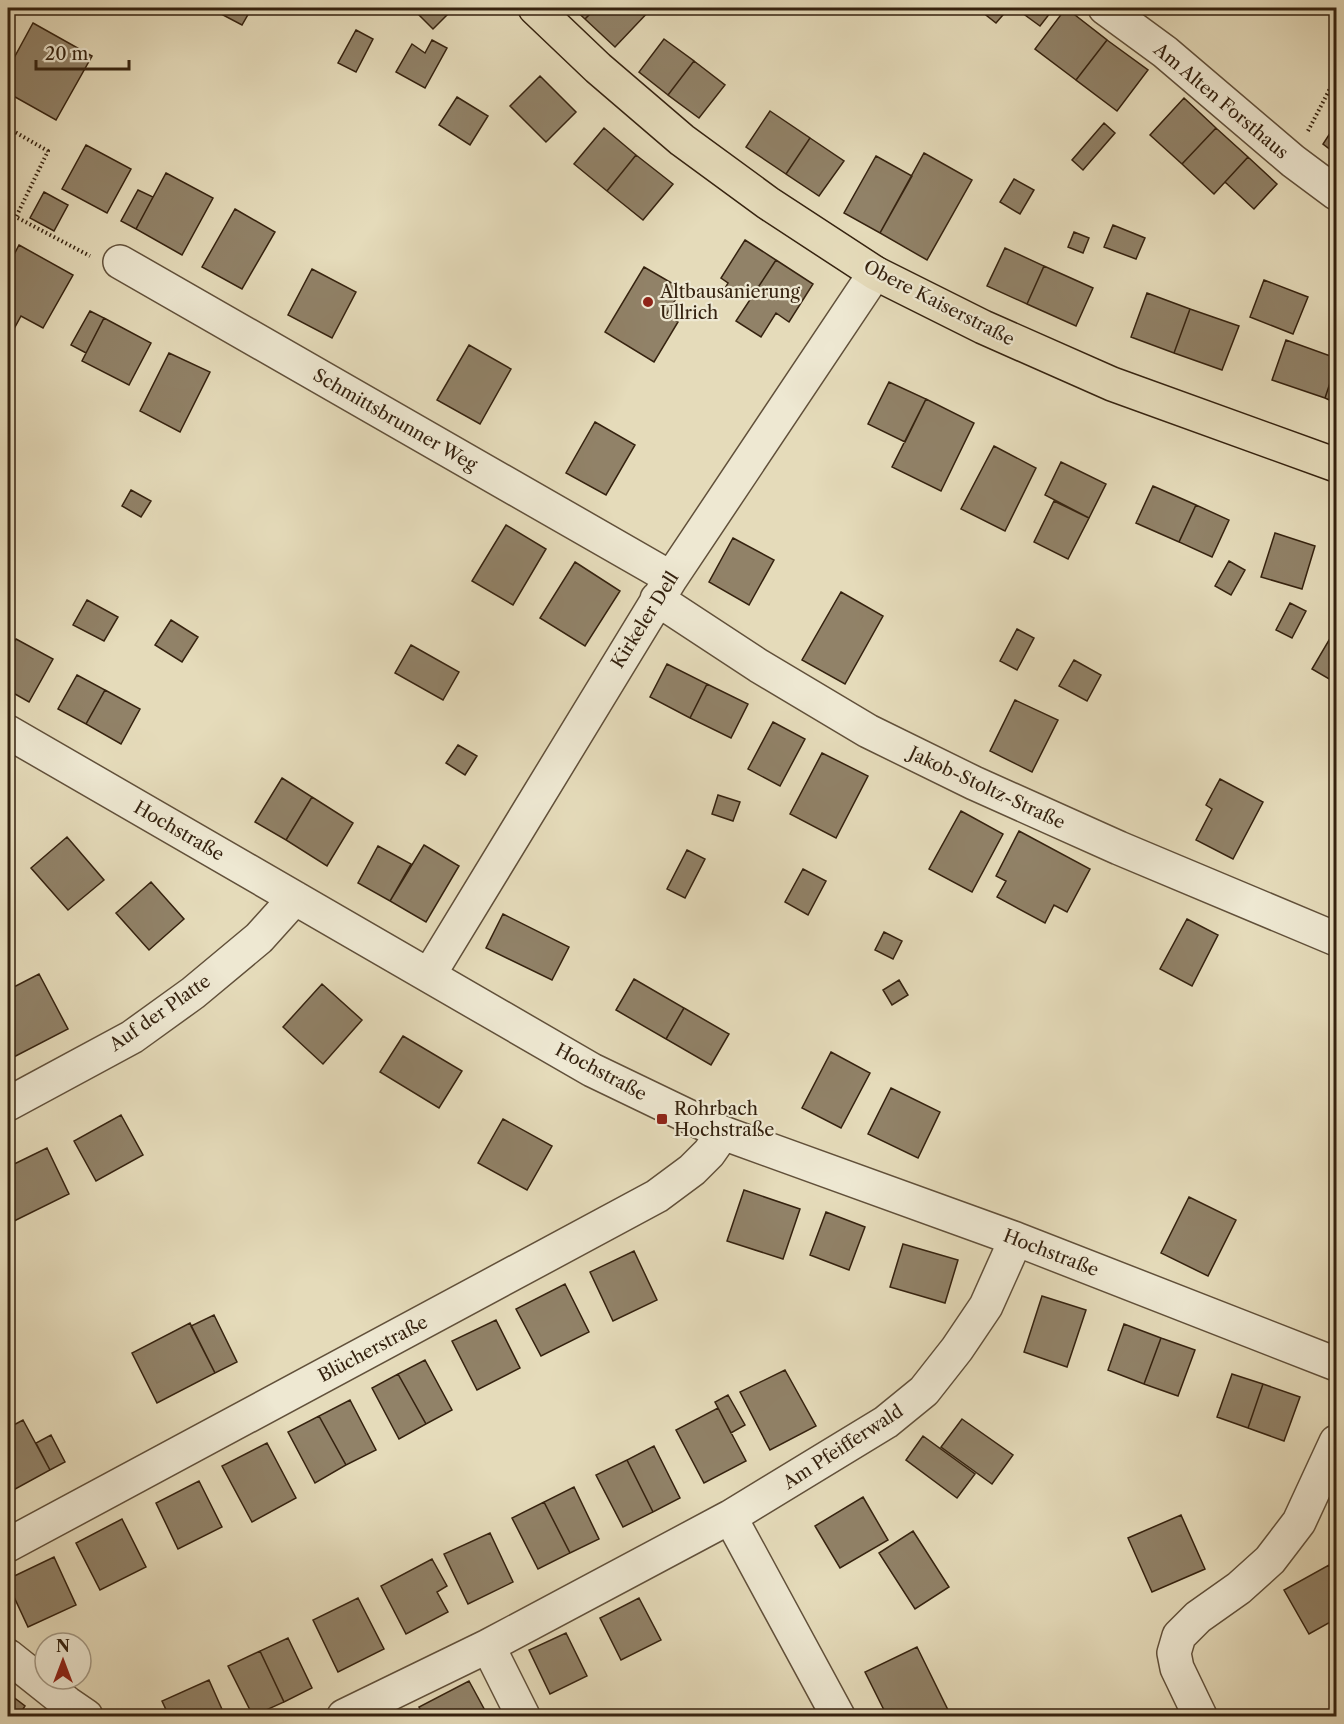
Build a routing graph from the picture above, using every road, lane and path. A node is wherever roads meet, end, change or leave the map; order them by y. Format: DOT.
graph roads {
  1 [pos="535,8"];
  2 [pos="1105,8"];
  3 [pos="1336,77"];
  4 [pos="8,128"];
  5 [pos="1293,161"];
  6 [pos="1336,193"];
  7 [pos="120,262"];
  8 [pos="875,273"];
  9 [pos="1336,465"];
  10 [pos="664,588"];
  11 [pos="8,732"];
  12 [pos="295,898"];
  13 [pos="1336,939"];
  14 [pos="429,975"];
  15 [pos="8,1104"];
  16 [pos="723,1133"];
  17 [pos="1016,1239"];
  18 [pos="1336,1364"];
  19 [pos="1336,1442"];
  20 [pos="730,1517"];
  21 [pos="8,1545"];
  22 [pos="489,1646"];
  23 [pos="8,1656"];
  24 [pos="86,1716"];
  25 [pos="344,1716"];
  26 [pos="523,1716"];
  27 [pos="838,1716"];
  28 [pos="1200,1716"];
  1 -- 8 [label="main road, Obere Kaiserstraße"];
  2 -- 5 [label="street, Am Alten Forsthaus"];
  3 -- 5 [label="path"];
  4 -- 7 [label="path"];
  5 -- 6 [label="street, Am Alten Forsthaus"];
  7 -- 10 [label="street, Schmittsbrunner Weg"];
  8 -- 9 [label="main road, Obere Kaiserstraße"];
  8 -- 10 [label="street, Kirkeler Dell"];
  10 -- 13 [label="street, Jakob-Stoltz-Straße"];
  10 -- 14 [label="street, Kirkeler Dell"];
  11 -- 12 [label="street, Hochstraße"];
  12 -- 14 [label="street, Hochstraße"];
  12 -- 15 [label="street, Auf der Platte"];
  14 -- 16 [label="street, Hochstraße"];
  16 -- 17 [label="street, Hochstraße"];
  16 -- 21 [label="street, Blücherstraße"];
  17 -- 18 [label="street, Hochstraße"];
  17 -- 20 [label="street, Am Pfeifferwald"];
  19 -- 28 [label="street"];
  20 -- 22 [label="street, Am Pfeifferwald"];
  20 -- 27 [label="street"];
  22 -- 25 [label="street, Am Pfeifferwald"];
  22 -- 26 [label="street"];
  23 -- 24 [label="street"];
}
